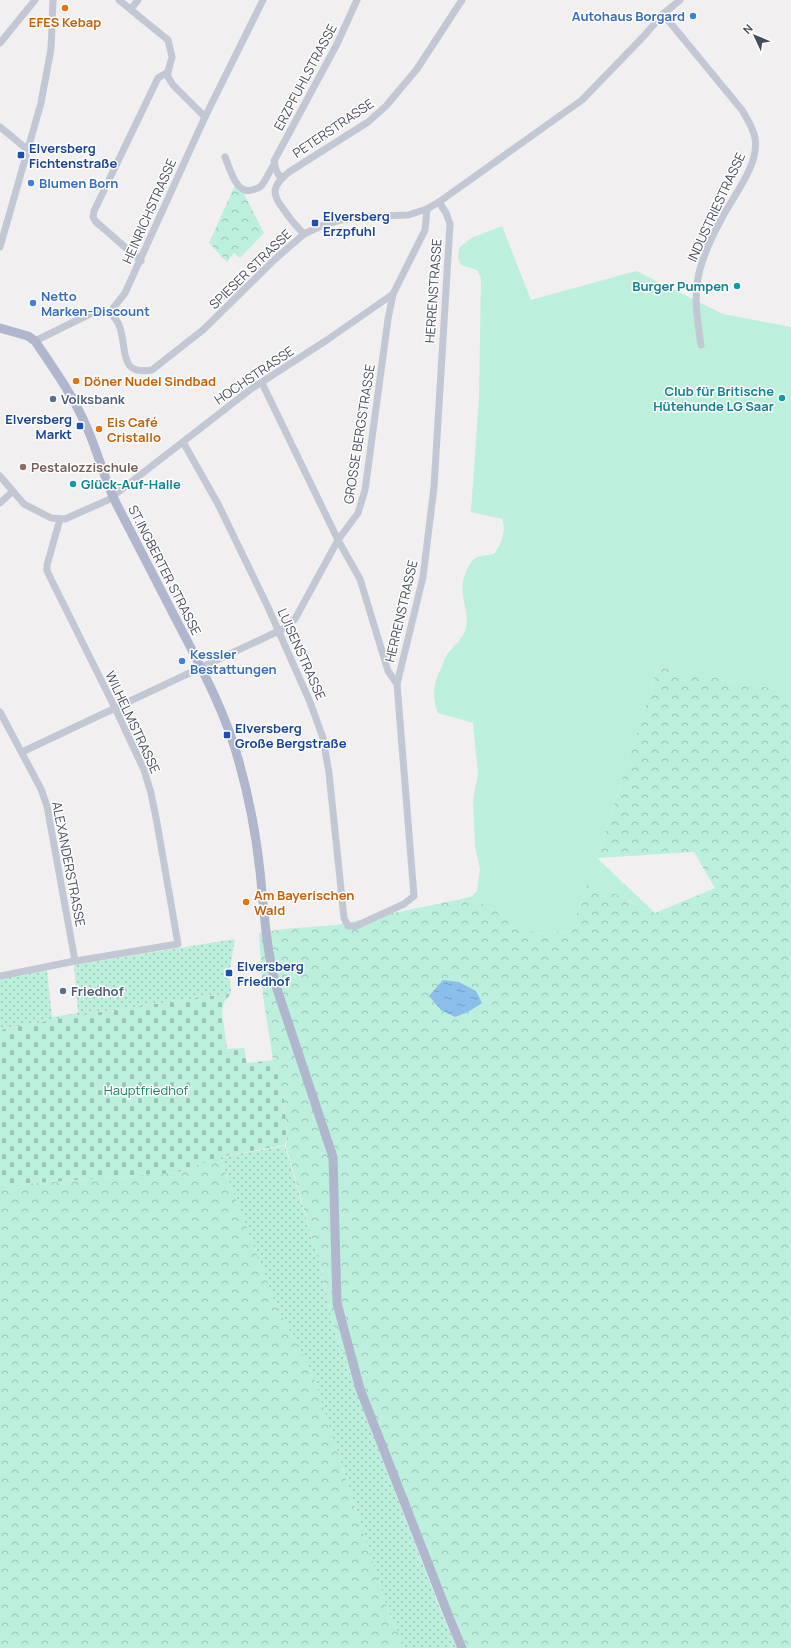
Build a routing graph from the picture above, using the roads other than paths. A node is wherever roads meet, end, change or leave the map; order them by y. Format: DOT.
graph roads {
  1 [pos="35,0"];
  2 [pos="53,0"];
  3 [pos="119,0"];
  4 [pos="138,0"];
  5 [pos="263,0"];
  6 [pos="357,0"];
  7 [pos="462,0"];
  8 [pos="680,0"];
  9 [pos="131,9"];
  10 [pos="664,14"];
  11 [pos="0,43"];
  12 [pos="168,72"];
  13 [pos="205,117"];
  14 [pos="0,127"];
  15 [pos="28,150"];
  16 [pos="225,157"];
  17 [pos="274,165"];
  18 [pos="281,179"];
  19 [pos="439,202"];
  20 [pos="427,209"];
  21 [pos="304,234"];
  22 [pos="2,235"];
  23 [pos="0,247"];
  24 [pos="141,261"];
  25 [pos="394,294"];
  26 [pos="110,312"];
  27 [pos="0,328"];
  28 [pos="34,342"];
  29 [pos="701,345"];
  30 [pos="262,383"];
  31 [pos="183,442"];
  32 [pos="0,476"];
  33 [pos="12,492"];
  34 [pos="113,497"];
  35 [pos="0,504"];
  36 [pos="60,519"];
  37 [pos="338,540"];
  38 [pos="278,632"];
  39 [pos="202,668"];
  40 [pos="397,684"];
  41 [pos="115,708"];
  42 [pos="0,712"];
  43 [pos="22,752"];
  44 [pos="344,918"];
  45 [pos="75,961"];
  46 [pos="0,976"];
  47 [pos="462,1648"];
  1 -- 11 [label="street"];
  2 -- 15 [label="street"];
  3 -- 9 [label="street"];
  4 -- 9 [label="street"];
  5 -- 13 [label="street, HEINRICHSTRASSE"];
  6 -- 17 [label="street, ERZPFUHLSTRASSE"];
  7 -- 18 [label="street, PETERSTRASSE"];
  8 -- 10 [label="street, SPIESER STRASSE"];
  9 -- 12 [label="street"];
  10 -- 19 [label="street, SPIESER STRASSE"];
  10 -- 29 [label="street, INDUSTRIESTRASSE"];
  12 -- 13 [label="street"];
  12 -- 24 [label="street"];
  13 -- 24 [label="street, HEINRICHSTRASSE"];
  14 -- 15 [label="street"];
  15 -- 22 [label="street"];
  16 -- 17 [label="street, ERZPFUHLSTRASSE"];
  17 -- 18 [label="street"];
  18 -- 21 [label="street"];
  19 -- 20 [label="street, SPIESER STRASSE"];
  19 -- 40 [label="street, HERRENSTRASSE"];
  20 -- 21 [label="street, SPIESER STRASSE"];
  20 -- 25 [label="street, GROSSE BERGSTRASSE"];
  21 -- 26 [label="street, SPIESER STRASSE"];
  22 -- 23 [label="street"];
  24 -- 26 [label="street, HEINRICHSTRASSE"];
  25 -- 30 [label="street, HOCHSTRASSE"];
  25 -- 37 [label="street, GROSSE BERGSTRASSE"];
  26 -- 28 [label="street"];
  27 -- 28 [label="main road, ST.INGBERTER STRASSE"];
  28 -- 34 [label="main road, ST.INGBERTER STRASSE"];
  30 -- 31 [label="street, HOCHSTRASSE"];
  30 -- 37 [label="street"];
  31 -- 34 [label="street, HOCHSTRASSE"];
  31 -- 38 [label="street, LUISENSTRASSE"];
  32 -- 33 [label="street"];
  33 -- 35 [label="street"];
  33 -- 36 [label="street"];
  34 -- 36 [label="street, HOCHSTRASSE"];
  34 -- 39 [label="main road, ST.INGBERTER STRASSE"];
  36 -- 41 [label="street, WILHELMSTRASSE"];
  37 -- 38 [label="street, GROSSE BERGSTRASSE"];
  37 -- 40 [label="street"];
  38 -- 39 [label="street, GROSSE BERGSTRASSE"];
  38 -- 44 [label="street, LUISENSTRASSE"];
  39 -- 41 [label="street, GROSSE BERGSTRASSE"];
  39 -- 47 [label="main road, ST.INGBERTER STRASSE"];
  40 -- 44 [label="street, HERRENSTRASSE"];
  41 -- 43 [label="street, GROSSE BERGSTRASSE"];
  41 -- 45 [label="street, WILHELMSTRASSE"];
  42 -- 43 [label="street, ALEXANDERSTRASSE"];
  43 -- 45 [label="street, ALEXANDERSTRASSE"];
  45 -- 46 [label="street"];
}
